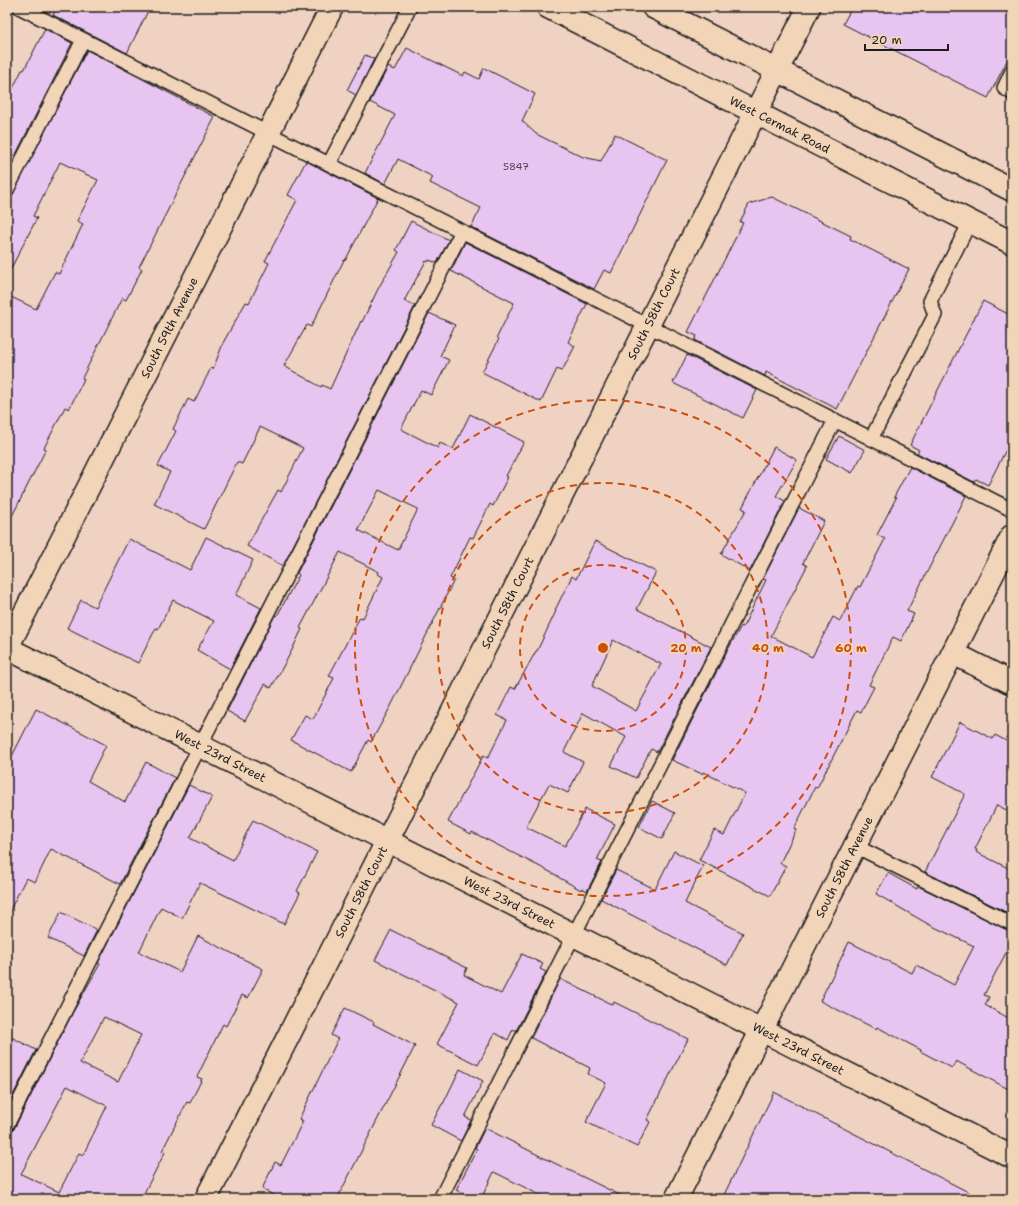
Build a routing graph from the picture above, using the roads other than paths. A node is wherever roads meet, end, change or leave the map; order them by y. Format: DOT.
graph roads {
  1 [pos="19,7"];
  2 [pos="332,7"];
  3 [pos="410,7"];
  4 [pos="548,7"];
  5 [pos="653,7"];
  6 [pos="809,7"];
  7 [pos="83,40"];
  8 [pos="777,70"];
  9 [pos="1012,71"];
  10 [pos="1012,93"];
  11 [pos="756,112"];
  12 [pos="268,133"];
  13 [pos="329,164"];
  14 [pos="7,190"];
  15 [pos="1012,190"];
  16 [pos="970,222"];
  17 [pos="462,231"];
  18 [pos="1012,243"];
  19 [pos="648,325"];
  20 [pos="835,420"];
  21 [pos="871,439"];
  22 [pos="1012,510"];
  23 [pos="1012,536"];
  24 [pos="7,648"];
  25 [pos="952,653"];
  26 [pos="1012,683"];
  27 [pos="199,745"];
  28 [pos="387,840"];
  29 [pos="855,846"];
  30 [pos="1012,924"];
  31 [pos="574,935"];
  32 [pos="762,1030"];
  33 [pos="7,1125"];
  34 [pos="1012,1157"];
  35 [pos="206,1199"];
  36 [pos="440,1199"];
  37 [pos="676,1199"];
  1 -- 7 [label="lane"];
  2 -- 12 [label="street, South 59th Avenue"];
  3 -- 13 [label="lane"];
  4 -- 11 [label="street, West Cermak Road"];
  5 -- 8 [label="street"];
  6 -- 8 [label="street, South 58th Court"];
  7 -- 12 [label="lane"];
  7 -- 14 [label="lane"];
  8 -- 11 [label="street, South 58th Court"];
  8 -- 15 [label="street"];
  9 -- 10 [label="lane"];
  11 -- 16 [label="street, West Cermak Road"];
  11 -- 19 [label="street, South 58th Court"];
  12 -- 13 [label="lane"];
  12 -- 24 [label="street, South 59th Avenue"];
  13 -- 17 [label="lane"];
  16 -- 18 [label="street, West Cermak Road"];
  16 -- 21 [label="lane"];
  17 -- 19 [label="lane"];
  17 -- 27 [label="lane"];
  19 -- 20 [label="lane"];
  19 -- 28 [label="street, South 58th Court"];
  20 -- 21 [label="lane"];
  20 -- 31 [label="lane"];
  21 -- 22 [label="lane"];
  23 -- 25 [label="street, South 58th Avenue"];
  24 -- 27 [label="street, West 23rd Street"];
  25 -- 26 [label="street"];
  25 -- 29 [label="street, South 58th Avenue"];
  27 -- 28 [label="street, West 23rd Street"];
  27 -- 33 [label="lane"];
  28 -- 31 [label="street, West 23rd Street"];
  28 -- 35 [label="street, South 58th Court"];
  29 -- 30 [label="lane"];
  29 -- 32 [label="street, South 58th Avenue"];
  31 -- 32 [label="street, West 23rd Street"];
  31 -- 36 [label="lane"];
  32 -- 34 [label="street, West 23rd Street"];
  32 -- 37 [label="street, South 58th Avenue"];
}
